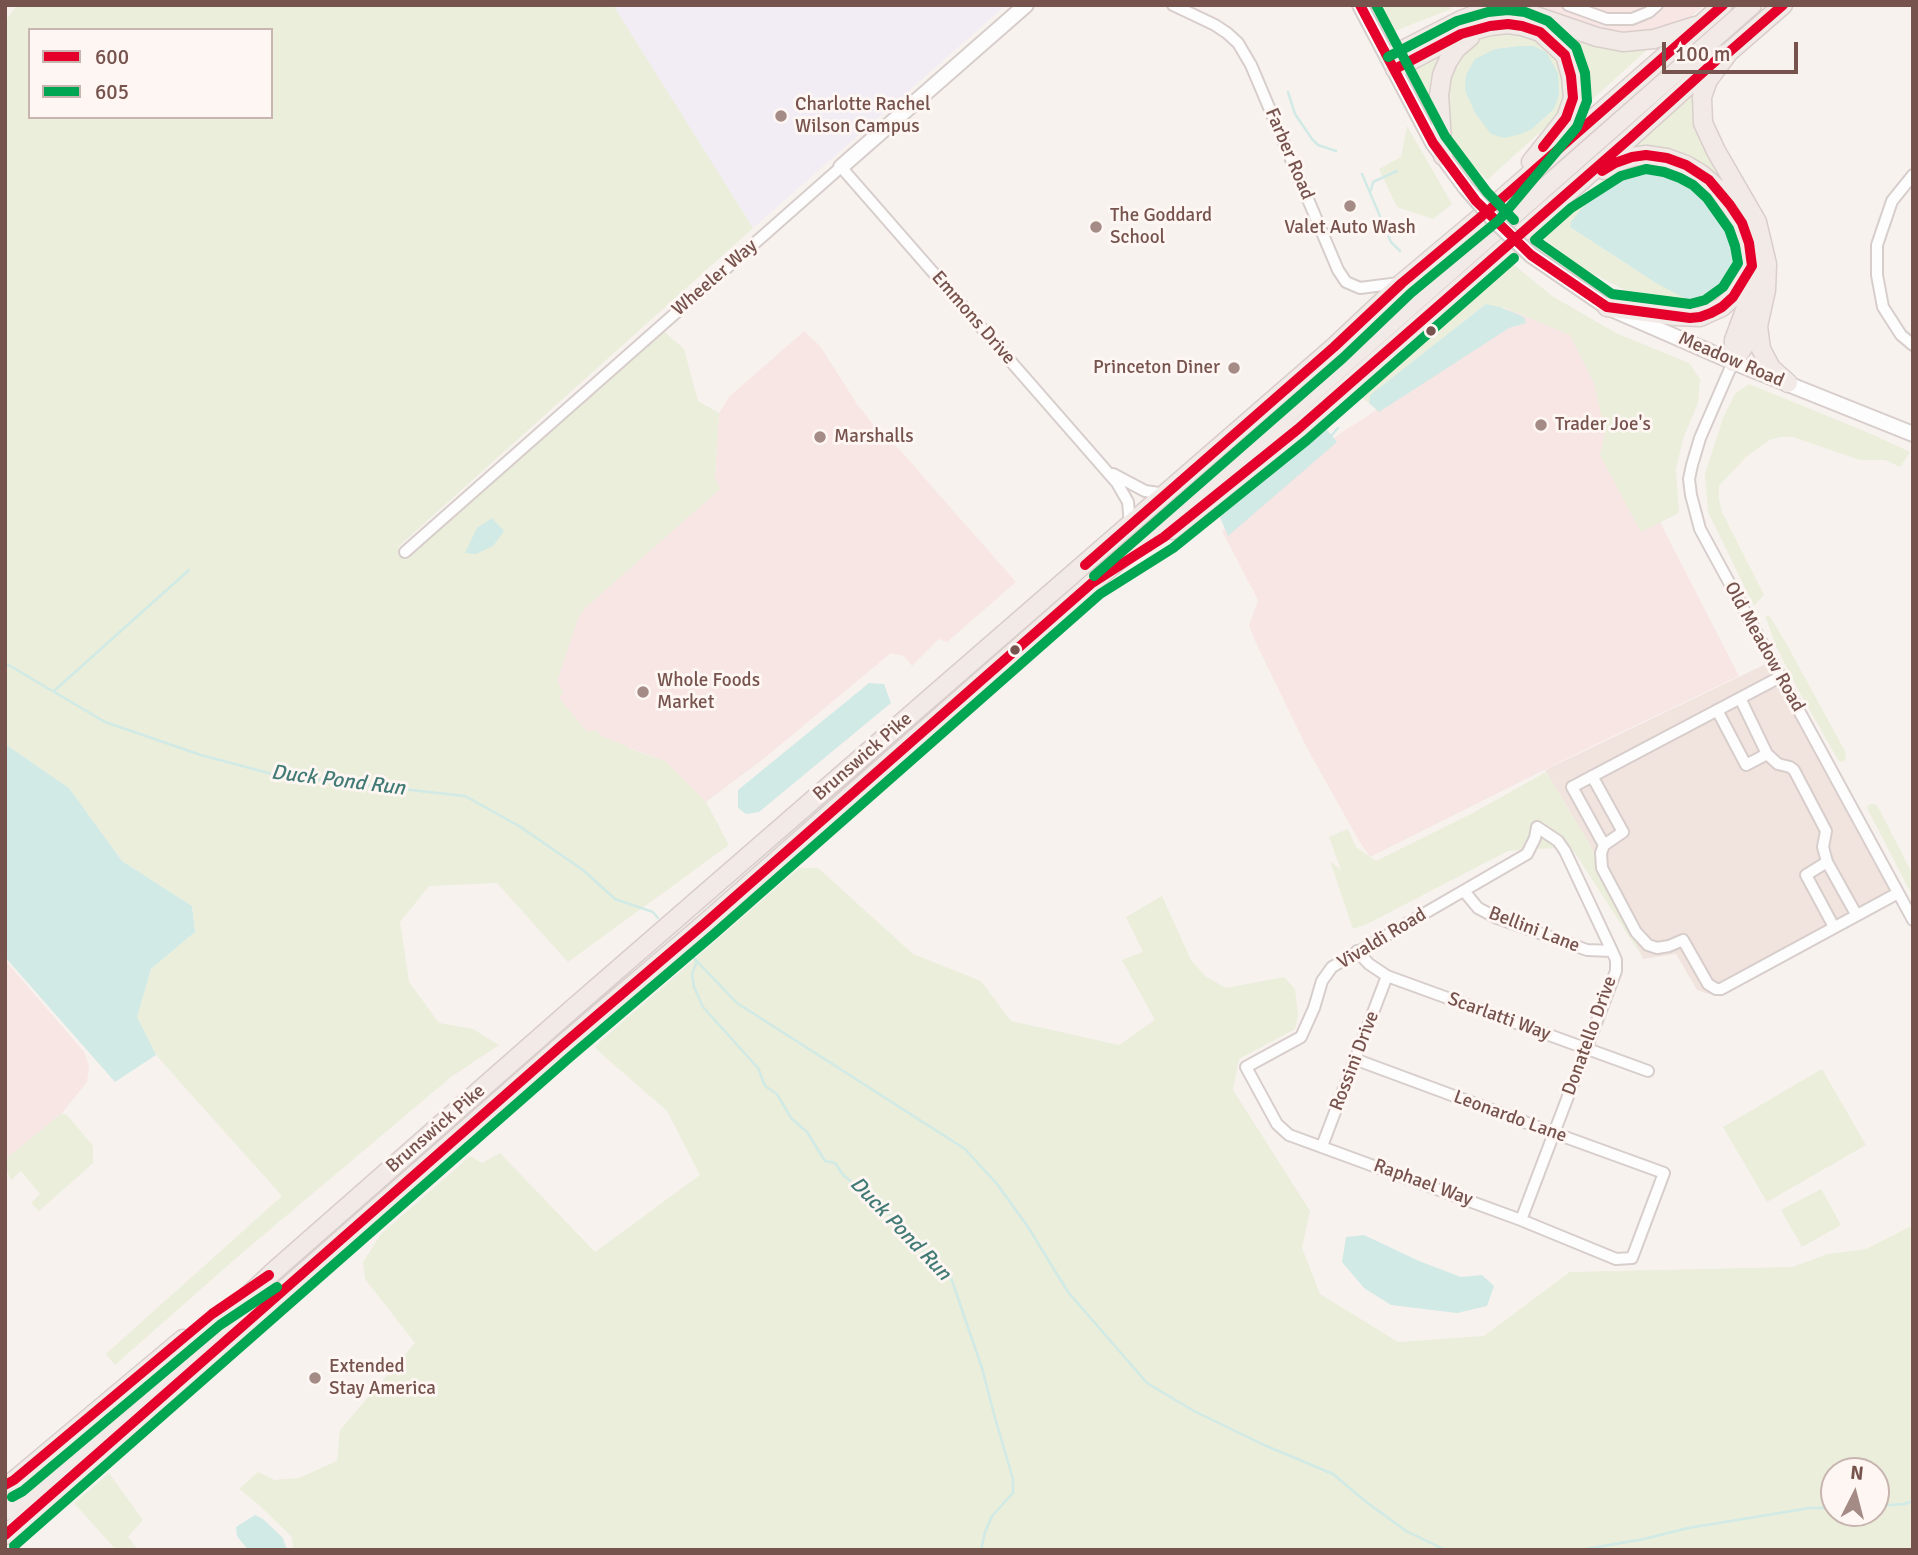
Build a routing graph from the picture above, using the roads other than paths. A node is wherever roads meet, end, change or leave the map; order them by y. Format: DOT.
graph roads {
  1 [pos="1026,5"];
  2 [pos="1173,5"];
  3 [pos="1360,5"];
  4 [pos="1568,5"];
  5 [pos="1657,5"];
  6 [pos="1723,5"];
  7 [pos="1752,5"];
  8 [pos="1783,5"];
  9 [pos="1702,24"];
  10 [pos="1490,26"];
  11 [pos="1729,52"];
  12 [pos="1392,63"];
  13 [pos="1444,156"];
  14 [pos="841,167"];
  15 [pos="1913,175"];
  16 [pos="1563,197"];
  17 [pos="1489,210"];
  18 [pos="1752,266"];
  19 [pos="1402,283"];
  20 [pos="1607,307"];
  21 [pos="1758,326"];
  22 [pos="1913,345"];
  23 [pos="1733,362"];
  24 [pos="1788,383"];
  25 [pos="1911,430"];
  26 [pos="1105,469"];
  27 [pos="1166,494"];
  28 [pos="1130,525"];
  29 [pos="405,552"];
  30 [pos="1092,583"];
  31 [pos="1780,677"];
  32 [pos="1740,698"];
  33 [pos="1717,710"];
  34 [pos="1767,754"];
  35 [pos="1592,776"];
  36 [pos="1537,827"];
  37 [pos="1604,845"];
  38 [pos="1826,862"];
  39 [pos="1464,891"];
  40 [pos="1898,893"];
  41 [pos="1856,915"];
  42 [pos="1913,920"];
  43 [pos="1834,927"];
  44 [pos="1357,951"];
  45 [pos="1612,951"];
  46 [pos="1387,976"];
  47 [pos="1586,1048"];
  48 [pos="1357,1060"];
  49 [pos="1246,1067"];
  50 [pos="1648,1071"];
  51 [pos="1555,1133"];
  52 [pos="1322,1146"];
  53 [pos="1521,1220"];
  54 [pos="1632,1258"];
  55 [pos="273,1272"];
  56 [pos="8,1484"];
  57 [pos="5,1511"];
  58 [pos="5,1535"];
  1 -- 14 [label="street, Wheeler Way"];
  2 -- 19 [label="street, Farber Road"];
  3 -- 12 [label="street, Meadow Road"];
  4 -- 5 [label="street"];
  6 -- 9 [label="highway, Brunswick Pike"];
  7 -- 30 [label="highway, Brunswick Pike"];
  8 -- 11 [label="highway"];
  9 -- 12 [label="highway"];
  9 -- 17 [label="highway, Brunswick Pike"];
  10 -- 12 [label="highway"];
  10 -- 13 [label="highway"];
  10 -- 17 [label="highway"];
  11 -- 16 [label="highway"];
  11 -- 21 [label="highway"];
  12 -- 13 [label="street, Meadow Road"];
  13 -- 20 [label="street, Meadow Road, bridge"];
  14 -- 26 [label="street, Emmons Drive"];
  14 -- 29 [label="street, Wheeler Way"];
  15 -- 22 [label="street"];
  16 -- 18 [label="highway"];
  16 -- 30 [label="highway"];
  17 -- 19 [label="highway, Brunswick Pike"];
  18 -- 20 [label="highway"];
  18 -- 23 [label="highway"];
  19 -- 27 [label="highway, Brunswick Pike"];
  20 -- 23 [label="street, Meadow Road"];
  21 -- 23 [label="highway"];
  21 -- 24 [label="highway"];
  23 -- 24 [label="street, Meadow Road"];
  23 -- 31 [label="street, Old Meadow Road"];
  24 -- 25 [label="street, Meadow Road"];
  26 -- 27 [label="street, Emmons Drive"];
  26 -- 28 [label="street, Emmons Drive"];
  27 -- 28 [label="highway, Brunswick Pike"];
  28 -- 55 [label="highway, Brunswick Pike"];
  30 -- 58 [label="highway, Brunswick Pike"];
  31 -- 32 [label="street"];
  31 -- 40 [label="street, Old Meadow Road"];
  32 -- 33 [label="street"];
  32 -- 34 [label="street"];
  33 -- 34 [label="street"];
  33 -- 35 [label="street"];
  34 -- 38 [label="street"];
  35 -- 37 [label="street"];
  35 -- 37 [label="street"];
  36 -- 39 [label="street, Vivaldi Road"];
  36 -- 45 [label="street, Donatello Drive"];
  37 -- 43 [label="street"];
  38 -- 41 [label="street"];
  38 -- 43 [label="street"];
  39 -- 44 [label="street, Vivaldi Road"];
  39 -- 45 [label="street, Bellini Lane"];
  40 -- 41 [label="street"];
  40 -- 42 [label="street, Old Meadow Road"];
  41 -- 43 [label="street"];
  44 -- 46 [label="street, Scarlatti Way"];
  44 -- 49 [label="street, Vivaldi Road"];
  45 -- 47 [label="street, Donatello Drive"];
  46 -- 47 [label="street, Scarlatti Way"];
  46 -- 48 [label="street, Rossini Drive"];
  47 -- 50 [label="street, Scarlatti Way"];
  47 -- 51 [label="street, Donatello Drive"];
  48 -- 51 [label="street, Leonardo Lane"];
  48 -- 52 [label="street, Rossini Drive"];
  49 -- 52 [label="street, Raphael Way"];
  51 -- 53 [label="street, Donatello Drive"];
  51 -- 54 [label="street, Leonardo Lane"];
  52 -- 53 [label="street, Raphael Way"];
  53 -- 54 [label="street, Raphael Way"];
  55 -- 56 [label="highway"];
  55 -- 57 [label="highway, Brunswick Pike"];
}
